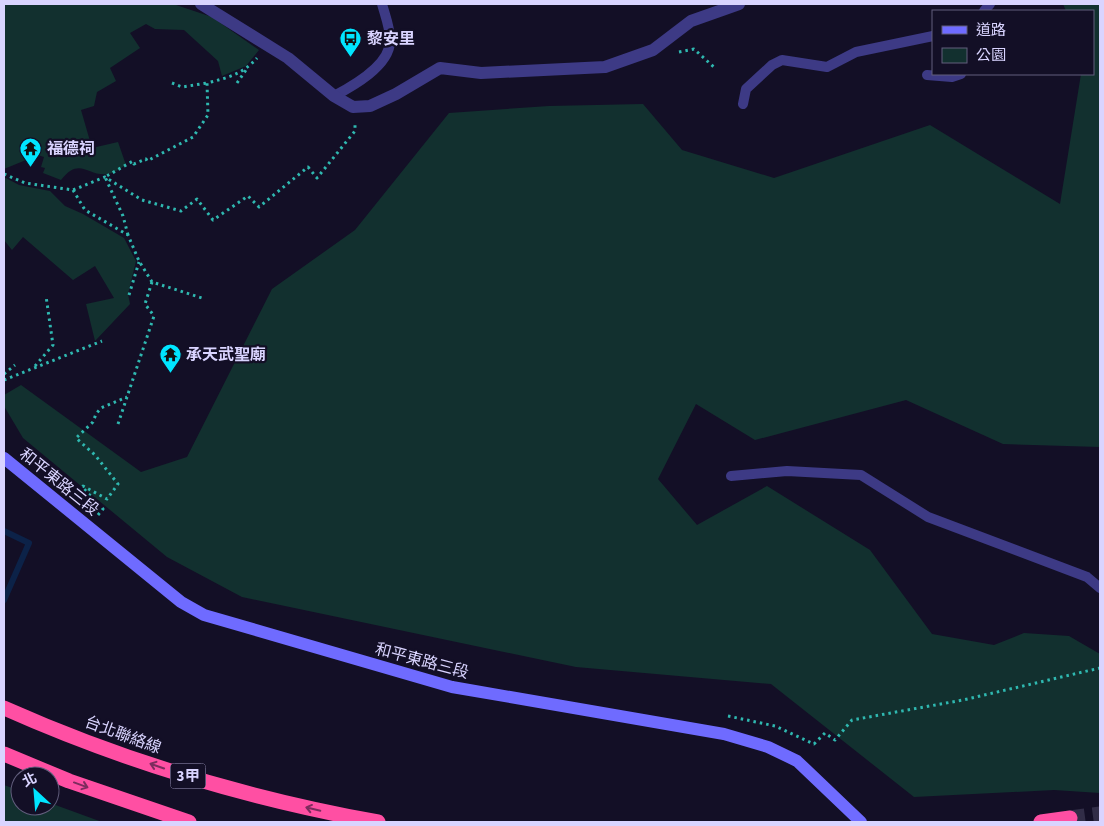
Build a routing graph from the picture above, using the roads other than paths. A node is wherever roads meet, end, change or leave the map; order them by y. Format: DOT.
graph roads {
  1 [pos="201,4"];
  2 [pos="382,4"];
  3 [pos="739,4"];
  4 [pos="932,36"];
  5 [pos="927,74"];
  6 [pos="932,75"];
  7 [pos="935,75"];
  8 [pos="958,75"];
  9 [pos="334,96"];
  10 [pos="743,104"];
  11 [pos="4,458"];
  12 [pos="731,476"];
  13 [pos="1100,588"];
  14 [pos="4,708"];
  15 [pos="4,754"];
  16 [pos="1070,818"];
  17 [pos="189,822"];
  18 [pos="378,822"];
  19 [pos="861,822"];
  20 [pos="1048,822"];
  1 -- 9 [label="street"];
  2 -- 9 [label="lane"];
  3 -- 9 [label="street"];
  4 -- 10 [label="lane"];
  5 -- 6 [label="lane"];
  7 -- 8 [label="lane"];
  11 -- 19 [label="main road, 和平東路三段"];
  12 -- 13 [label="lane"];
  18 -- 14 [label="highway, 台北聯絡線 / 3甲, one-way"];
  15 -- 17 [label="highway, one-way"];
  16 -- 20 [label="highway"];
}
